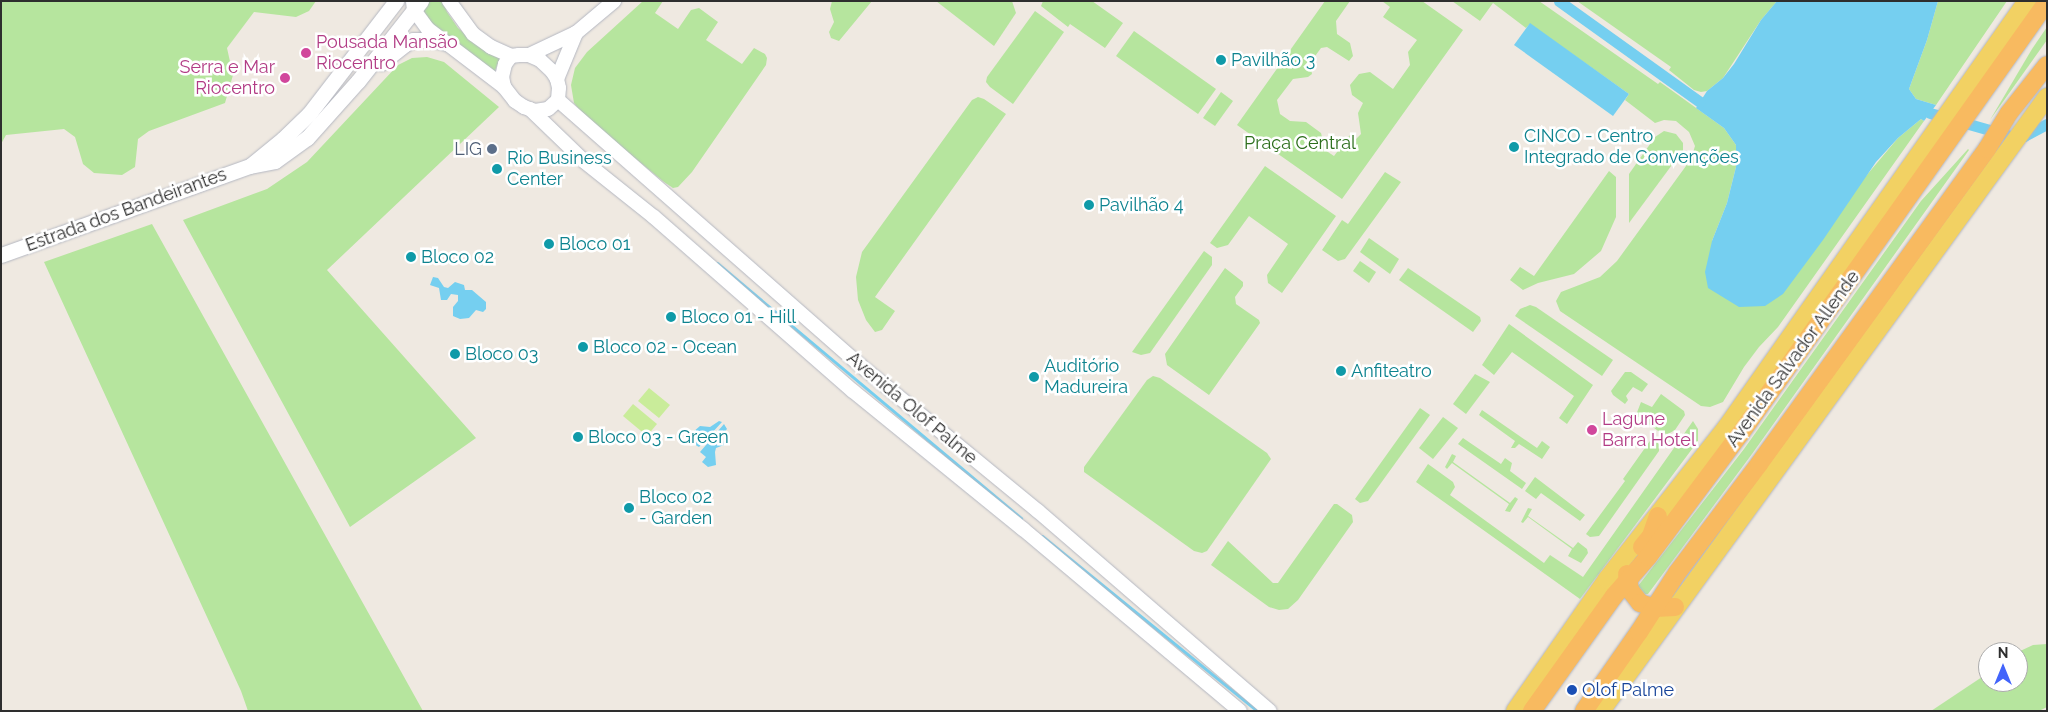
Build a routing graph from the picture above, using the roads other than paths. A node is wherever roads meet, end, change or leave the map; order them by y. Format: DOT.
graph roads {
  1 [pos="396,1"];
  2 [pos="449,1"];
  3 [pos="614,1"];
  4 [pos="2027,1"];
  5 [pos="2047,2"];
  6 [pos="416,4"];
  7 [pos="576,33"];
  8 [pos="450,44"];
  9 [pos="529,55"];
  10 [pos="512,56"];
  11 [pos="2047,65"];
  12 [pos="557,79"];
  13 [pos="358,81"];
  14 [pos="504,87"];
  15 [pos="558,100"];
  16 [pos="2045,100"];
  17 [pos="1964,104"];
  18 [pos="530,109"];
  19 [pos="1945,131"];
  20 [pos="250,166"];
  21 [pos="1,255"];
  22 [pos="1658,516"];
  23 [pos="1627,583"];
  24 [pos="1675,607"];
  25 [pos="1655,608"];
  26 [pos="1240,711"];
  27 [pos="1270,711"];
  28 [pos="1515,711"];
  29 [pos="1532,711"];
  30 [pos="1584,711"];
  31 [pos="1601,711"];
  1 -- 20 [label="main road, Estrada dos Bandeirantes"];
  2 -- 10 [label="street"];
  3 -- 7 [label="street"];
  4 -- 17 [label="main road, Avenida Salvador Allende"];
  5 -- 17 [label="highway, Avenida Salvador Allende"];
  6 -- 8 [label="street"];
  6 -- 13 [label="main road, Estrada dos Bandeirantes"];
  7 -- 9 [label="street"];
  7 -- 12 [label="street"];
  8 -- 13 [label="main road"];
  8 -- 14 [label="street"];
  9 -- 10 [label="street"];
  9 -- 12 [label="street"];
  10 -- 14 [label="street"];
  11 -- 25 [label="highway, Avenida Salvador Allende"];
  12 -- 15 [label="street"];
  13 -- 20 [label="main road, Estrada dos Bandeirantes"];
  14 -- 18 [label="street"];
  15 -- 18 [label="street"];
  15 -- 27 [label="street, Avenida Olof Palme"];
  16 -- 24 [label="main road"];
  17 -- 19 [label="highway, Avenida Salvador Allende"];
  18 -- 26 [label="street, Avenida Olof Palme"];
  19 -- 22 [label="main road, Avenida Salvador Allende"];
  19 -- 23 [label="highway, Avenida Salvador Allende"];
  20 -- 21 [label="main road, Estrada dos Bandeirantes"];
  22 -- 23 [label="highway"];
  22 -- 28 [label="main road, Avenida Salvador Allende"];
  23 -- 25 [label="highway"];
  23 -- 29 [label="highway, Avenida Salvador Allende"];
  24 -- 25 [label="highway"];
  24 -- 31 [label="main road"];
  25 -- 30 [label="highway, Avenida Salvador Allende"];
}
